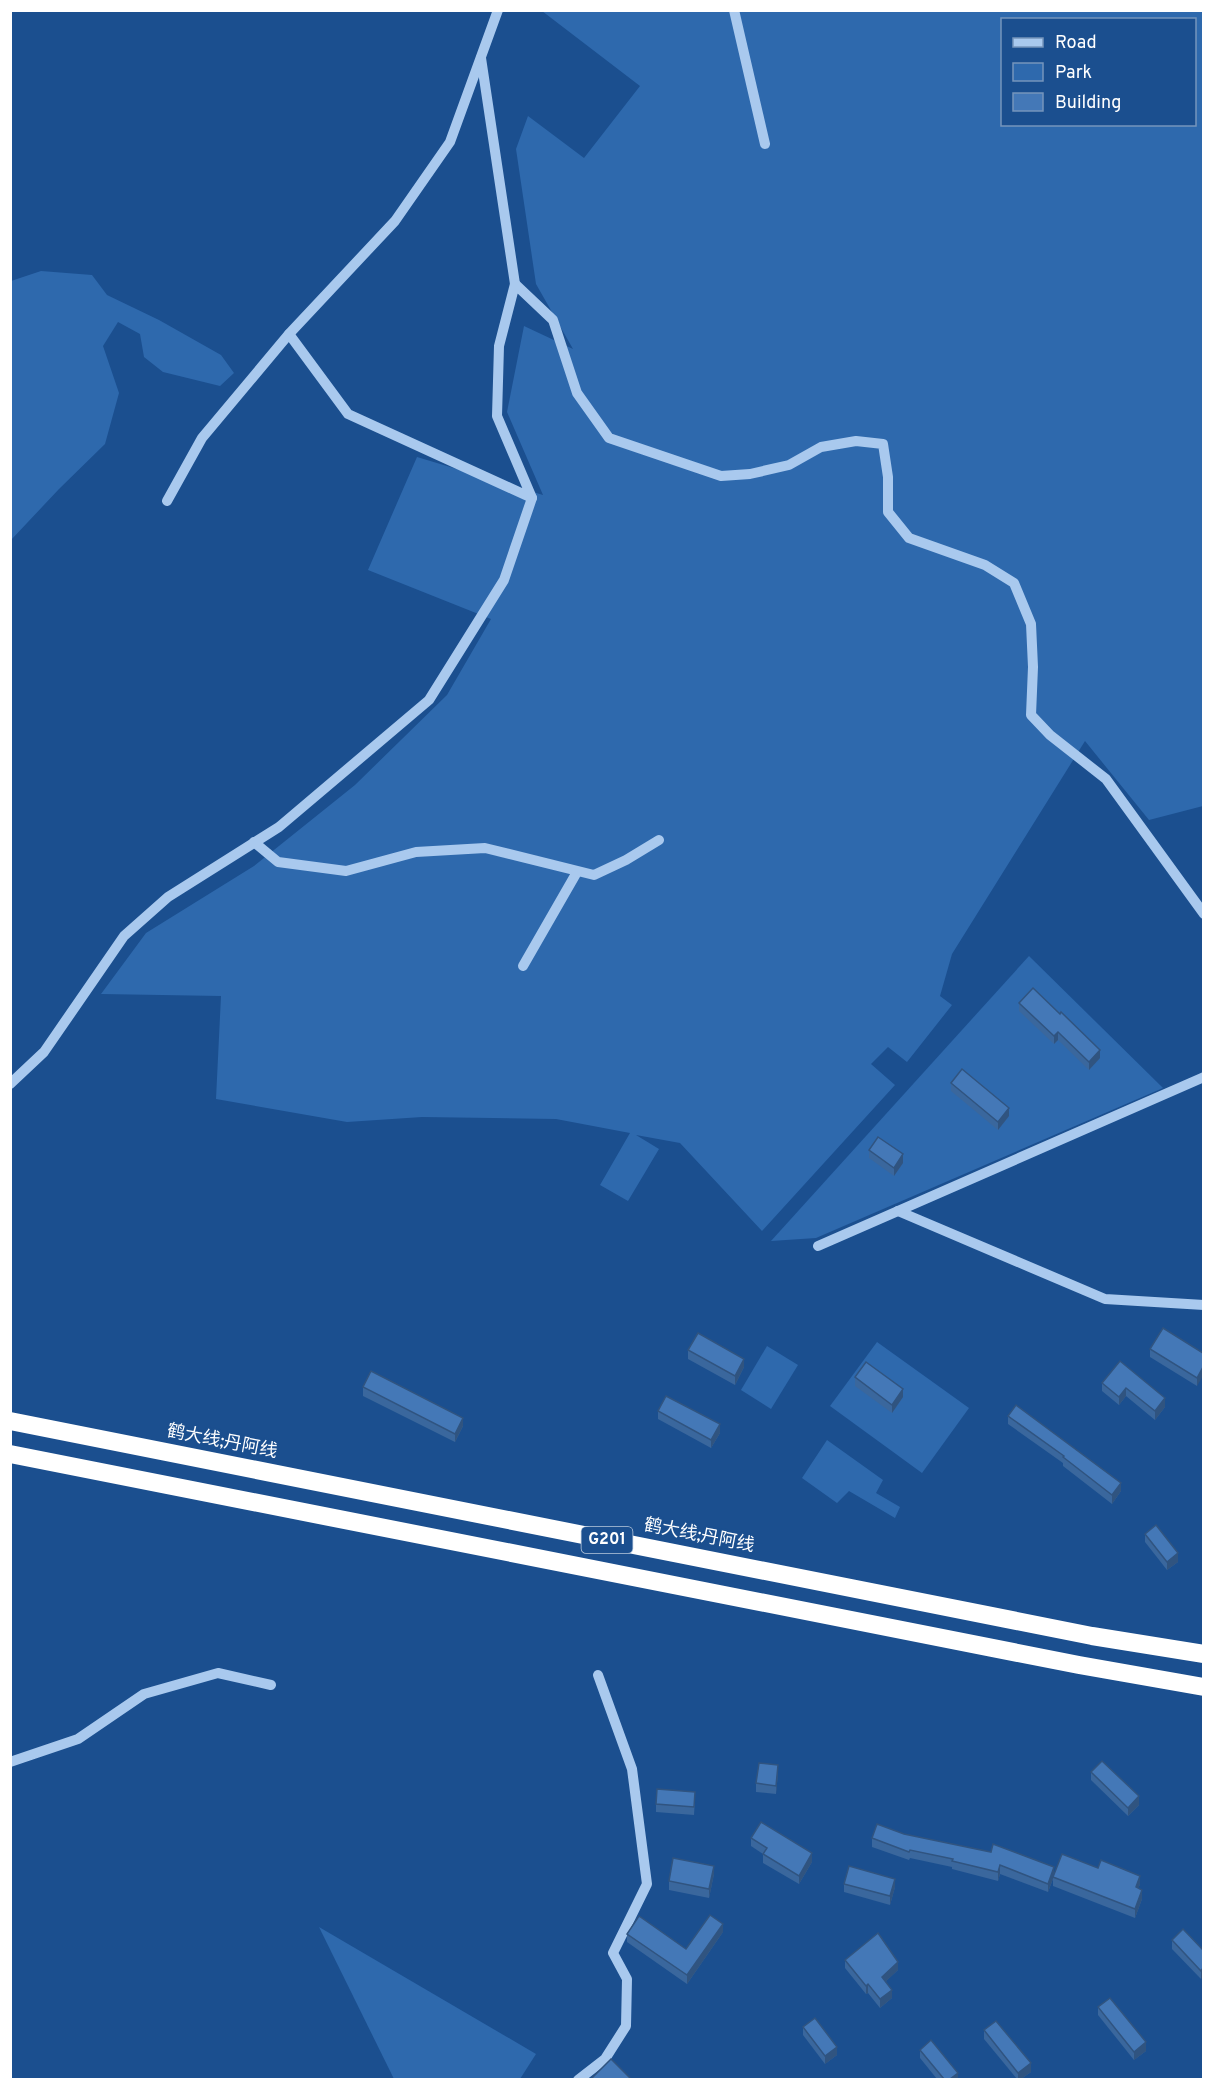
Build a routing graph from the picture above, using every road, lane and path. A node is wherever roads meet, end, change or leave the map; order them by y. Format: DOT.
graph roads {
  1 [pos="498,10"];
  2 [pos="734,10"];
  3 [pos="481,57"];
  4 [pos="765,144"];
  5 [pos="515,284"];
  6 [pos="289,334"];
  7 [pos="531,498"];
  8 [pos="167,501"];
  9 [pos="659,840"];
  10 [pos="254,842"];
  11 [pos="577,872"];
  12 [pos="1203,914"];
  13 [pos="523,966"];
  14 [pos="1203,1077"];
  15 [pos="10,1084"];
  16 [pos="898,1211"];
  17 [pos="818,1246"];
  18 [pos="1203,1305"];
  19 [pos="10,1421"];
  20 [pos="10,1454"];
  21 [pos="1203,1654"];
  22 [pos="598,1676"];
  23 [pos="271,1685"];
  24 [pos="1203,1687"];
  25 [pos="10,1762"];
  26 [pos="578,2079"];
  1 -- 3 [label="street"];
  2 -- 4 [label="street"];
  3 -- 5 [label="street"];
  3 -- 6 [label="street"];
  5 -- 7 [label="street"];
  5 -- 12 [label="street"];
  6 -- 7 [label="street"];
  6 -- 8 [label="street"];
  7 -- 10 [label="street"];
  9 -- 11 [label="street"];
  10 -- 11 [label="street"];
  10 -- 15 [label="street"];
  11 -- 13 [label="street"];
  14 -- 16 [label="street"];
  16 -- 17 [label="street"];
  16 -- 18 [label="street"];
  19 -- 21 [label="highway, 鹤大线;丹阿线 / G201"];
  20 -- 24 [label="highway, G201"];
  22 -- 26 [label="street"];
  23 -- 25 [label="street"];
}
